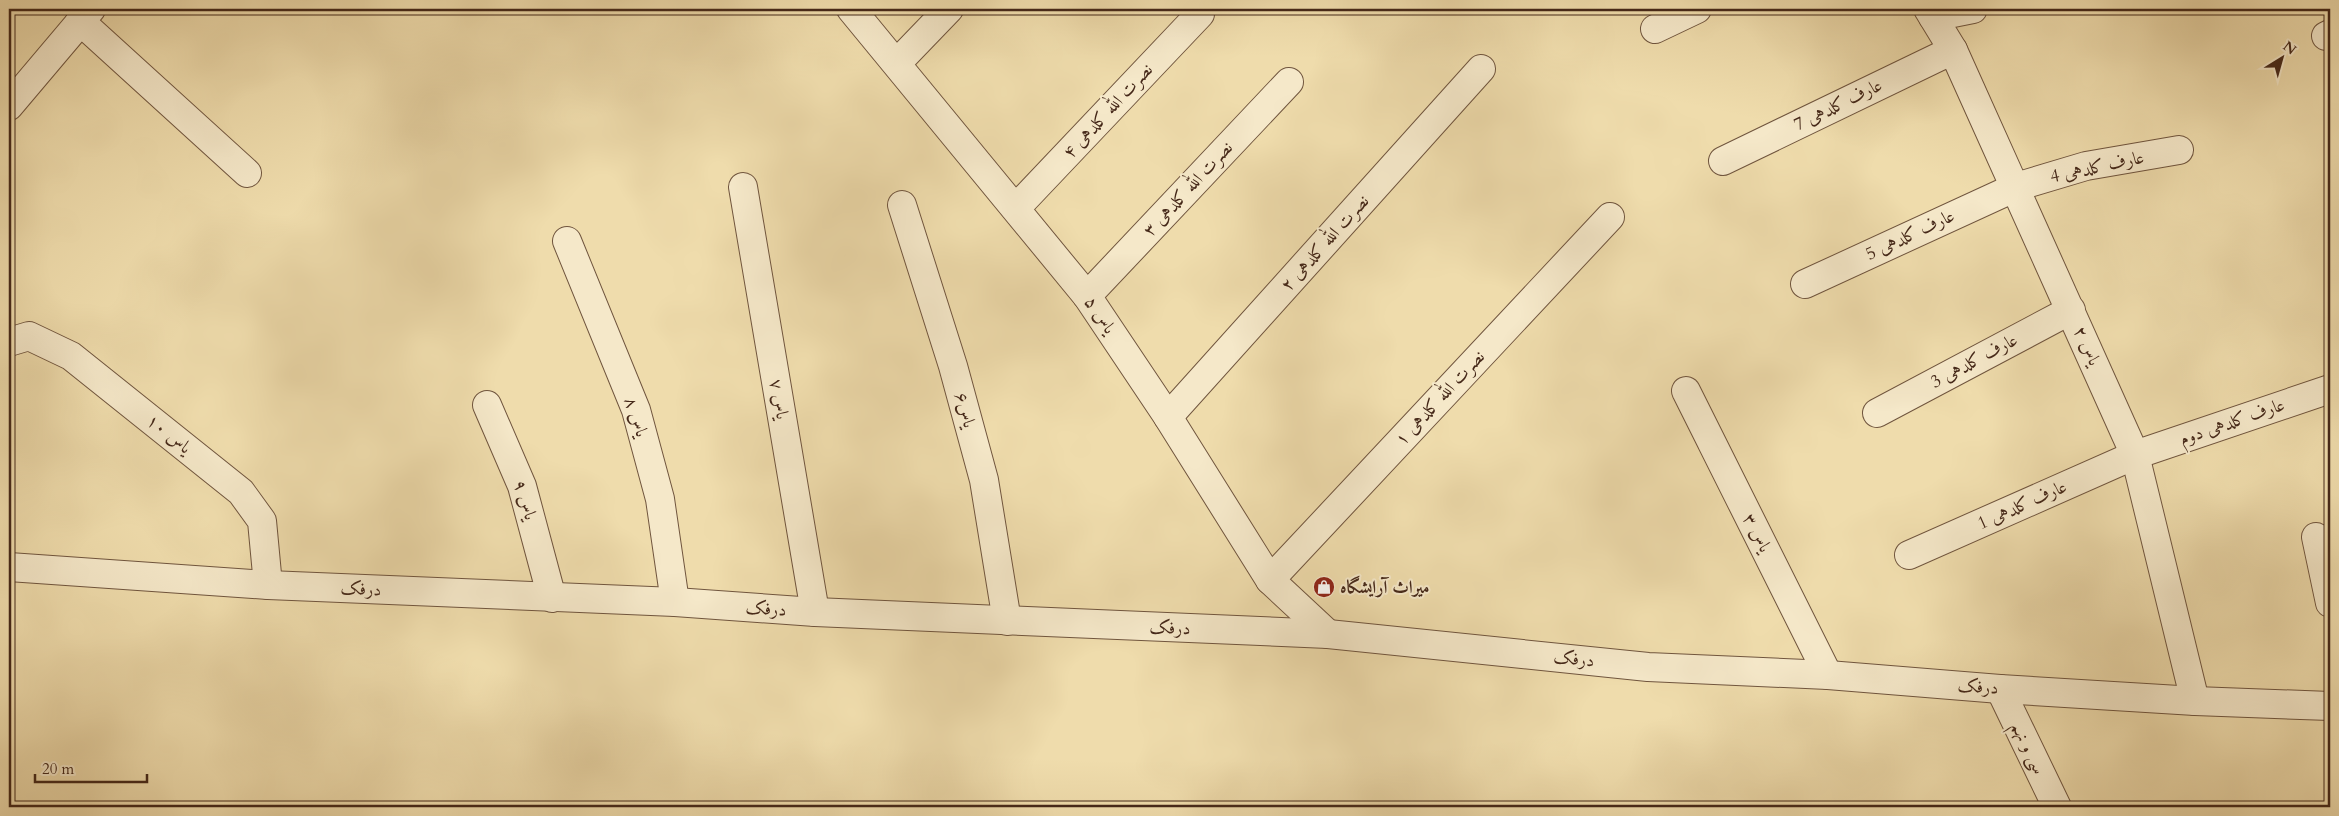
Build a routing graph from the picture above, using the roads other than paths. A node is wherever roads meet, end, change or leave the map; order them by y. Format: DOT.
graph roads {
  1 [pos="851,9"];
  2 [pos="948,9"];
  3 [pos="1697,9"];
  4 [pos="1973,9"];
  5 [pos="1931,13"];
  6 [pos="1200,14"];
  7 [pos="86,15"];
  8 [pos="1655,29"];
  9 [pos="1953,50"];
  10 [pos="897,63"];
  11 [pos="1481,69"];
  12 [pos="1289,82"];
  13 [pos="9,106"];
  14 [pos="2179,150"];
  15 [pos="1723,161"];
  16 [pos="247,173"];
  17 [pos="2016,186"];
  18 [pos="743,187"];
  19 [pos="902,205"];
  20 [pos="1016,208"];
  21 [pos="1610,217"];
  22 [pos="567,241"];
  23 [pos="1805,284"];
  24 [pos="1087,296"];
  25 [pos="2071,310"];
  26 [pos="9,342"];
  27 [pos="2330,389"];
  28 [pos="1686,391"];
  29 [pos="487,405"];
  30 [pos="1877,413"];
  31 [pos="1168,418"];
  32 [pos="2135,455"];
  33 [pos="2316,537"];
  34 [pos="1909,555"];
  35 [pos="9,568"];
  36 [pos="1270,580"];
  37 [pos="268,585"];
  38 [pos="552,598"];
  39 [pos="675,602"];
  40 [pos="2330,603"];
  41 [pos="815,612"];
  42 [pos="1007,621"];
  43 [pos="1328,634"];
  44 [pos="1828,675"];
  45 [pos="2000,689"];
  46 [pos="2195,701"];
  47 [pos="2330,706"];
  48 [pos="2057,807"];
  1 -- 10 [label="street, یاس ۵"];
  2 -- 10 [label="street"];
  3 -- 8 [label="street"];
  4 -- 5 [label="street"];
  5 -- 9 [label="street, یاس ۲"];
  6 -- 20 [label="street, نصرت الله کلدهی ۴"];
  7 -- 13 [label="street"];
  7 -- 16 [label="street"];
  9 -- 15 [label="street, عارف کلدهی 7"];
  9 -- 17 [label="street, یاس ۲"];
  10 -- 20 [label="street, یاس ۵"];
  11 -- 31 [label="street, نصرت الله کلدهی ۲"];
  12 -- 24 [label="street, نصرت الله کلدهی ۳"];
  14 -- 17 [label="street, عارف کلدهی 4"];
  17 -- 23 [label="street, عارف کلدهی 5"];
  17 -- 25 [label="street, یاس ۲"];
  18 -- 41 [label="street, یاس ۷"];
  19 -- 42 [label="street, یاس۶"];
  20 -- 24 [label="street, یاس ۵"];
  21 -- 36 [label="street, نصرت الله کلدهی ۱"];
  22 -- 39 [label="street, یاس ۸"];
  24 -- 31 [label="street, یاس ۵"];
  25 -- 30 [label="street, عارف کلدهی 3"];
  25 -- 32 [label="street, یاس ۲"];
  26 -- 37 [label="street, یاس ۱۰"];
  27 -- 32 [label="street, عارف کلدهی دوم"];
  28 -- 44 [label="street, یاس ۳"];
  29 -- 38 [label="street, یاس ۹"];
  31 -- 36 [label="street, یاس ۵"];
  32 -- 34 [label="street, عارف کلدهی 1"];
  32 -- 46 [label="street, یاس ۲"];
  33 -- 40 [label="street"];
  35 -- 37 [label="street, درفک"];
  36 -- 43 [label="street, یاس ۵"];
  37 -- 38 [label="street, درفک"];
  38 -- 39 [label="street, درفک"];
  39 -- 41 [label="street, درفک"];
  41 -- 42 [label="street, درفک"];
  42 -- 43 [label="street, درفک"];
  43 -- 44 [label="street, درفک"];
  44 -- 45 [label="street, درفک"];
  45 -- 46 [label="street, درفک"];
  45 -- 48 [label="street, سی و نهم"];
  46 -- 47 [label="street, درفک"];
}
